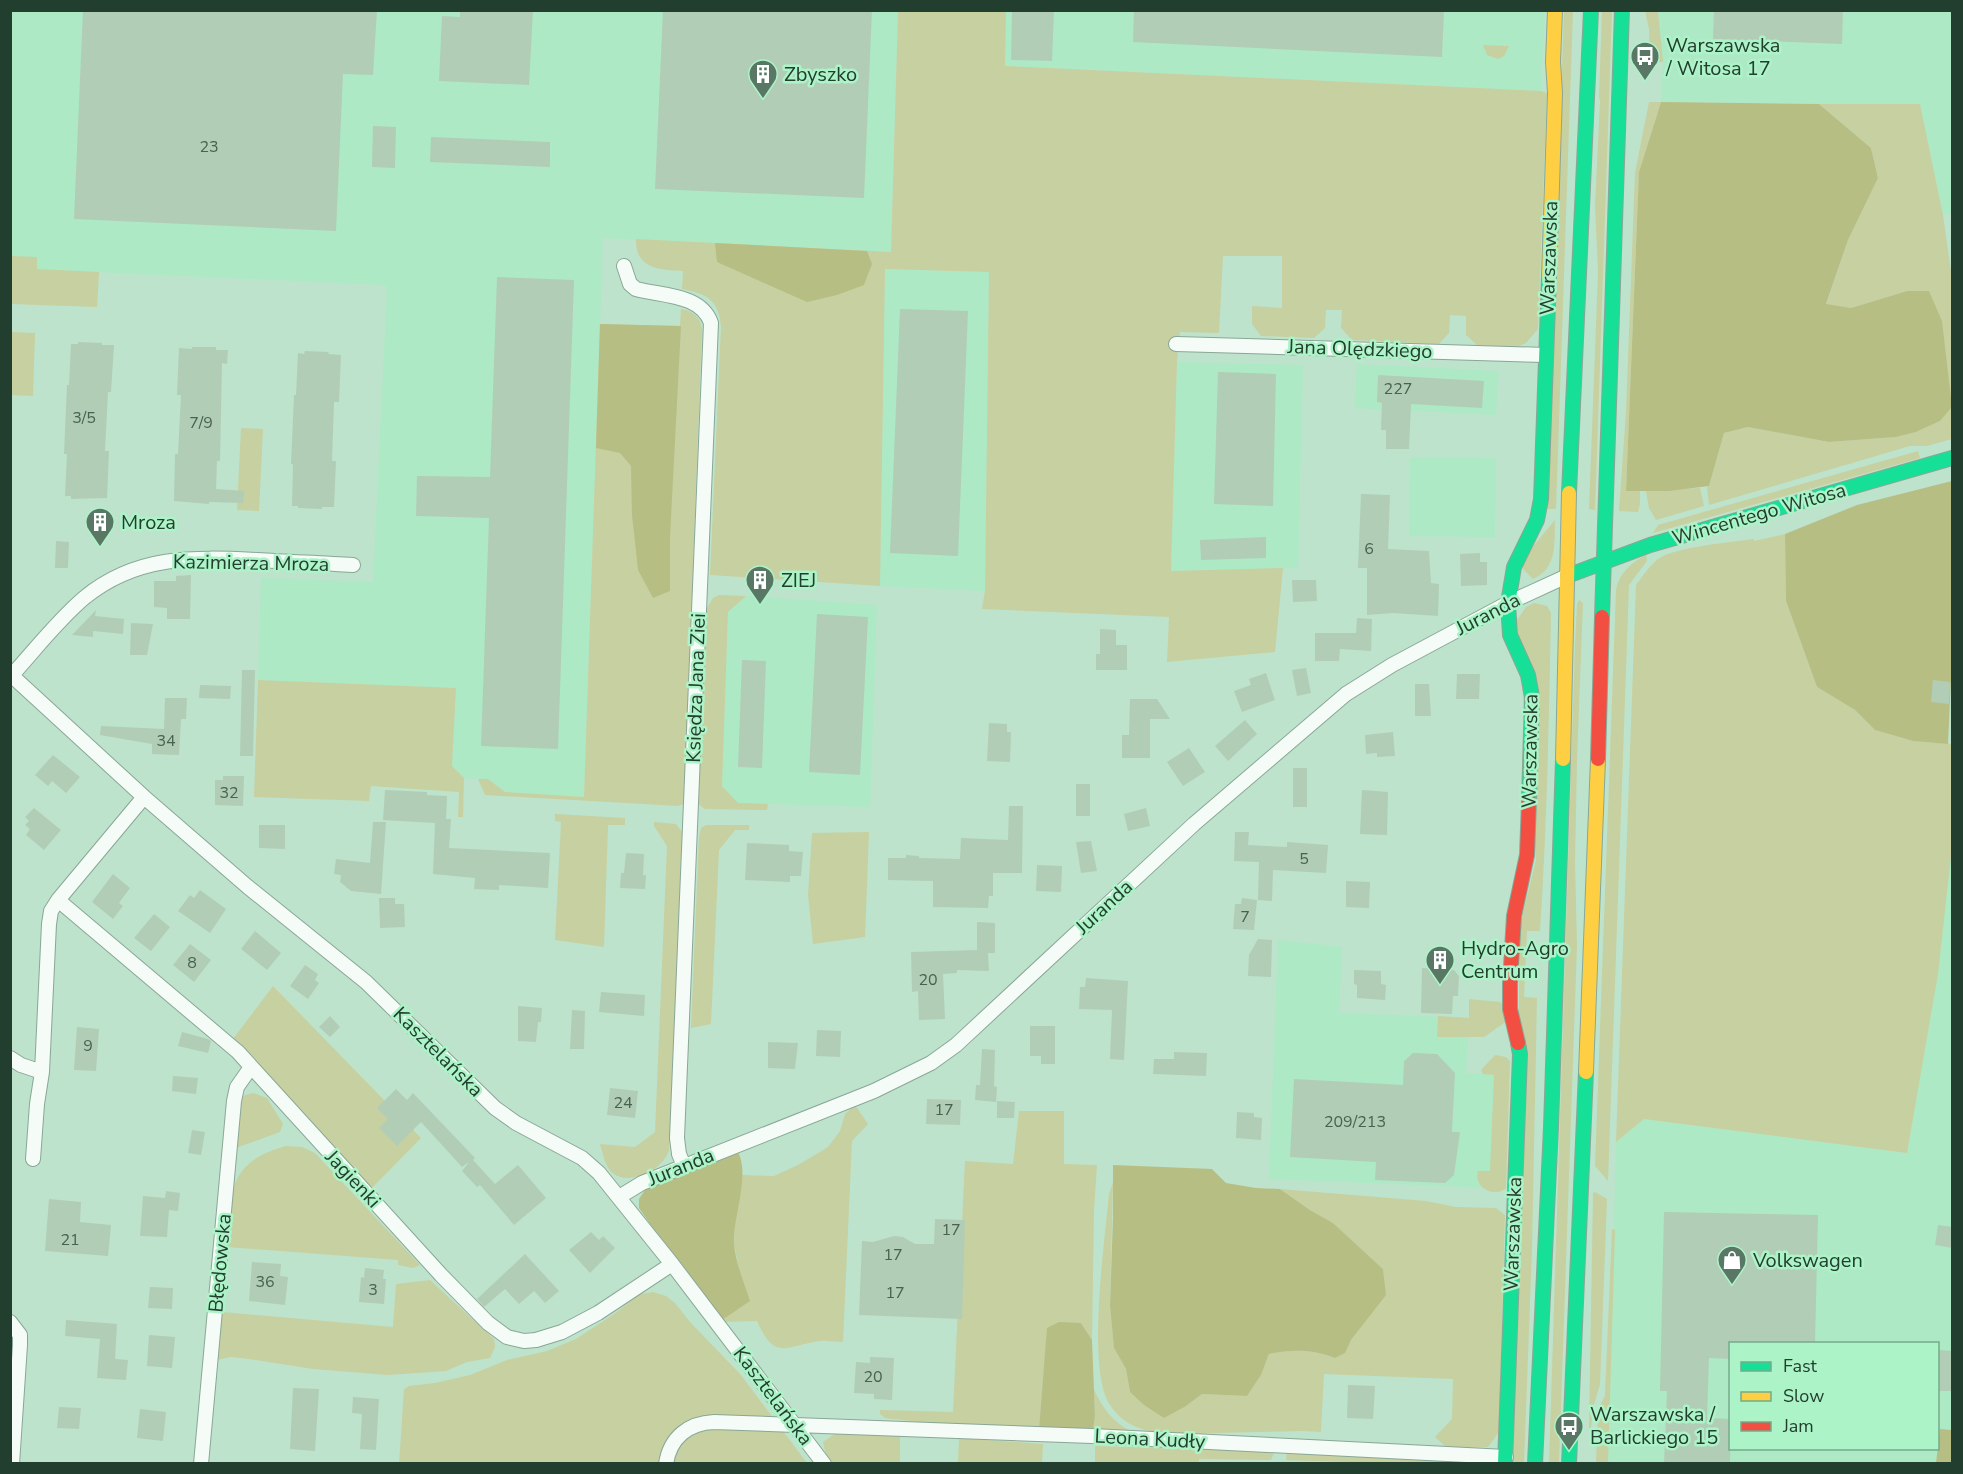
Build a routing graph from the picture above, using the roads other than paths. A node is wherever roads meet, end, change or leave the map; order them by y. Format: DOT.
graph roads {
  1 [pos="1555,10"];
  2 [pos="1591,10"];
  3 [pos="1622,10"];
  4 [pos="624,266"];
  5 [pos="1176,344"];
  6 [pos="1545,355"];
  7 [pos="1953,458"];
  8 [pos="1604,561"];
  9 [pos="352,565"];
  10 [pos="1567,576"];
  11 [pos="1508,603"];
  12 [pos="11,674"];
  13 [pos="144,797"];
  14 [pos="58,900"];
  15 [pos="10,1058"];
  16 [pos="251,1067"];
  17 [pos="42,1072"];
  18 [pos="33,1159"];
  19 [pos="684,1166"];
  20 [pos="619,1197"];
  21 [pos="672,1264"];
  22 [pos="10,1322"];
  23 [pos="794,1425"];
  24 [pos="1505,1460"];
  25 [pos="11,1462"];
  26 [pos="201,1464"];
  27 [pos="666,1464"];
  28 [pos="824,1464"];
  29 [pos="1535,1464"];
  30 [pos="1569,1464"];
  1 -- 6 [label="main road, Warszawska"];
  2 -- 10 [label="main road, Warszawska"];
  3 -- 8 [label="main road"];
  4 -- 19 [label="street, Księdza Jana Ziei"];
  5 -- 6 [label="street, Jana Olędzkiego"];
  6 -- 11 [label="main road, Warszawska"];
  7 -- 8 [label="main road, Wincentego Witosa"];
  8 -- 10 [label="main road, Wincentego Witosa"];
  8 -- 30 [label="main road"];
  9 -- 12 [label="street, Kazimierza Mroza"];
  10 -- 11 [label="street, Juranda"];
  10 -- 29 [label="main road, Warszawska"];
  11 -- 19 [label="street, Juranda"];
  11 -- 24 [label="main road, Warszawska"];
  12 -- 13 [label="street, Kasztelańska"];
  13 -- 14 [label="street"];
  13 -- 20 [label="street, Kasztelańska"];
  14 -- 16 [label="street, Jagienki"];
  14 -- 17 [label="street"];
  15 -- 17 [label="street"];
  16 -- 21 [label="street, Jagienki"];
  16 -- 26 [label="street, Błędowska"];
  17 -- 18 [label="street"];
  19 -- 20 [label="street, Juranda"];
  20 -- 21 [label="street, Kasztelańska"];
  21 -- 23 [label="street, Kasztelańska"];
  22 -- 25 [label="street"];
  23 -- 24 [label="street, Leona Kudły"];
  23 -- 27 [label="street"];
  23 -- 28 [label="street, Kasztelańska"];
}
